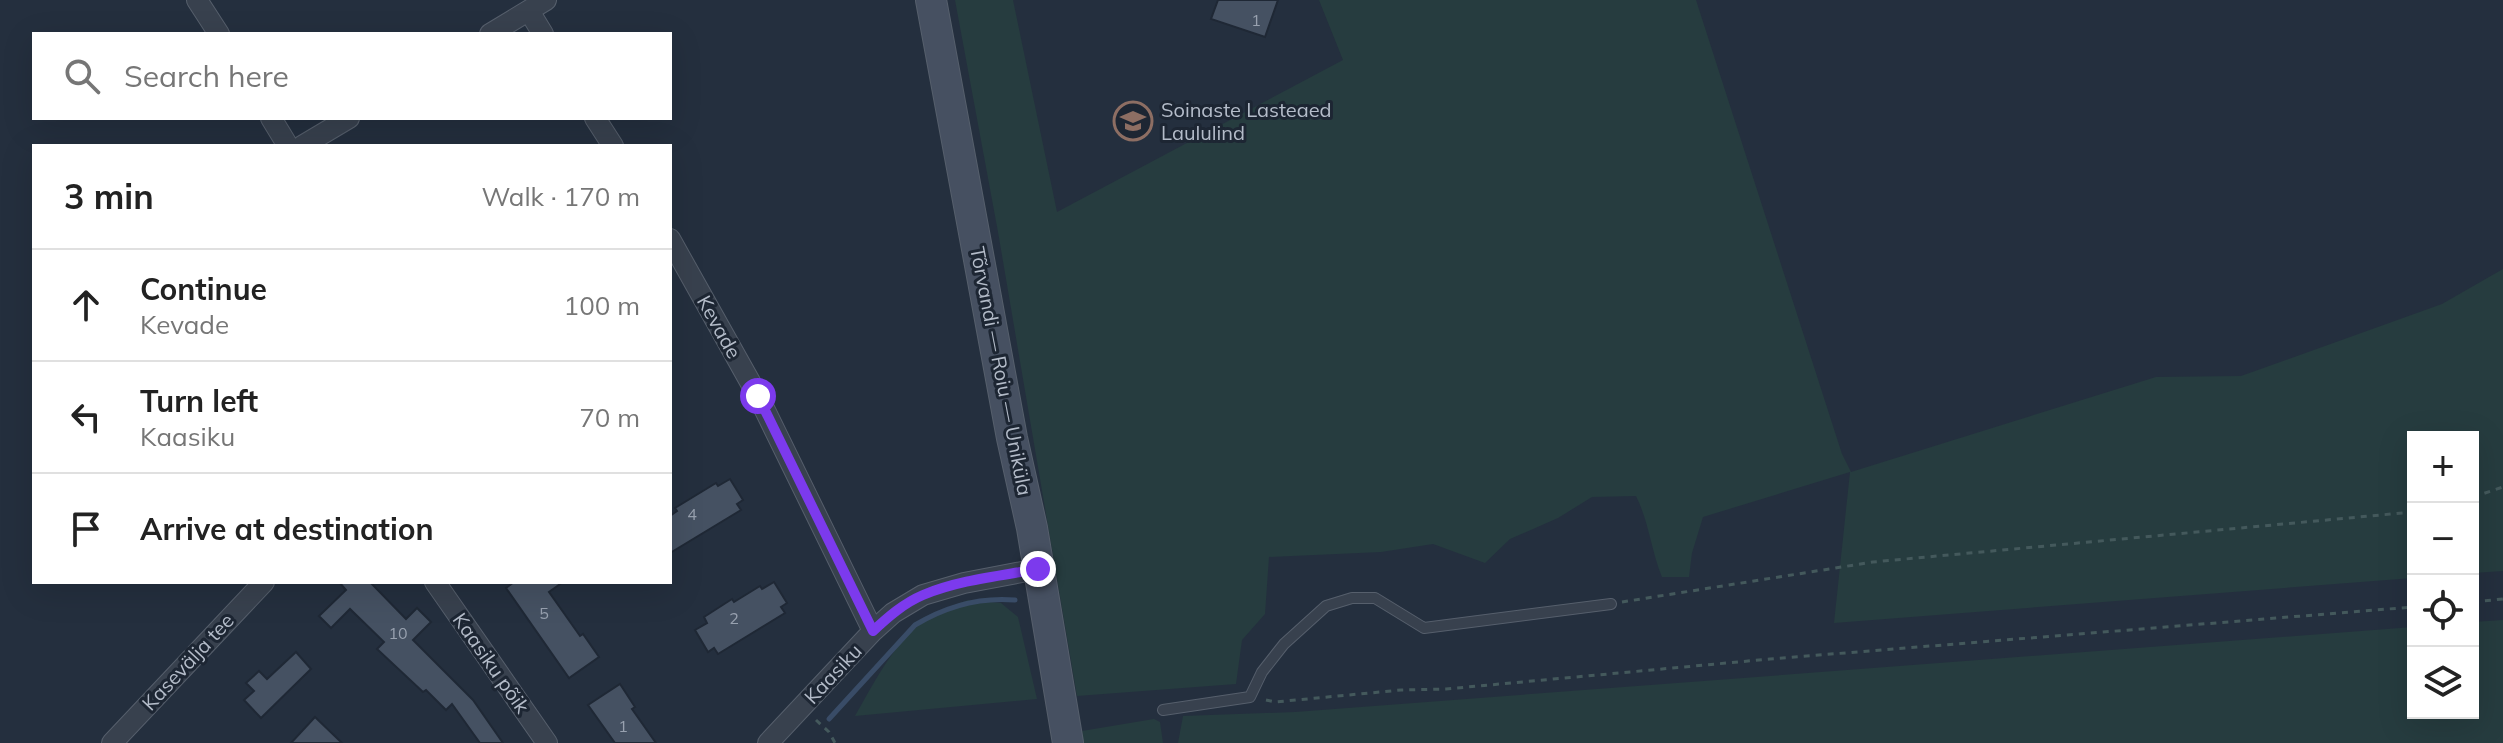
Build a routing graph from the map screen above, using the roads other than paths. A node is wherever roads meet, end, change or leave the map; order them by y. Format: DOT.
graph roads {
  1 [pos="197,0"];
  2 [pos="546,0"];
  3 [pos="931,0"];
  4 [pos="529,11"];
  5 [pos="218,32"];
  6 [pos="493,32"];
  7 [pos="542,32"];
  8 [pos="272,120"];
  9 [pos="346,120"];
  10 [pos="596,120"];
  11 [pos="287,144"];
  12 [pos="305,144"];
  13 [pos="612,144"];
  14 [pos="672,243"];
  15 [pos="1038,569"];
  16 [pos="262,584"];
  17 [pos="436,584"];
  18 [pos="1611,604"];
  19 [pos="873,631"];
  20 [pos="1163,710"];
  21 [pos="112,743"];
  22 [pos="547,743"];
  23 [pos="768,743"];
  24 [pos="1068,743"];
  1 -- 5 [label="street"];
  2 -- 4 [label="street"];
  3 -- 15 [label="street, Tõrvandi — Roiu — Uniküla"];
  4 -- 6 [label="street"];
  4 -- 7 [label="street"];
  8 -- 11 [label="street"];
  9 -- 12 [label="street"];
  10 -- 13 [label="street"];
  14 -- 19 [label="street, Kevade"];
  15 -- 19 [label="street, Kaasiku"];
  15 -- 24 [label="street, Tõrvandi — Roiu — Uniküla"];
  16 -- 21 [label="street, Kasevälja tee"];
  17 -- 22 [label="street, Kaasiku põik"];
  18 -- 20 [label="lane"];
  19 -- 23 [label="street, Kaasiku"];
}
